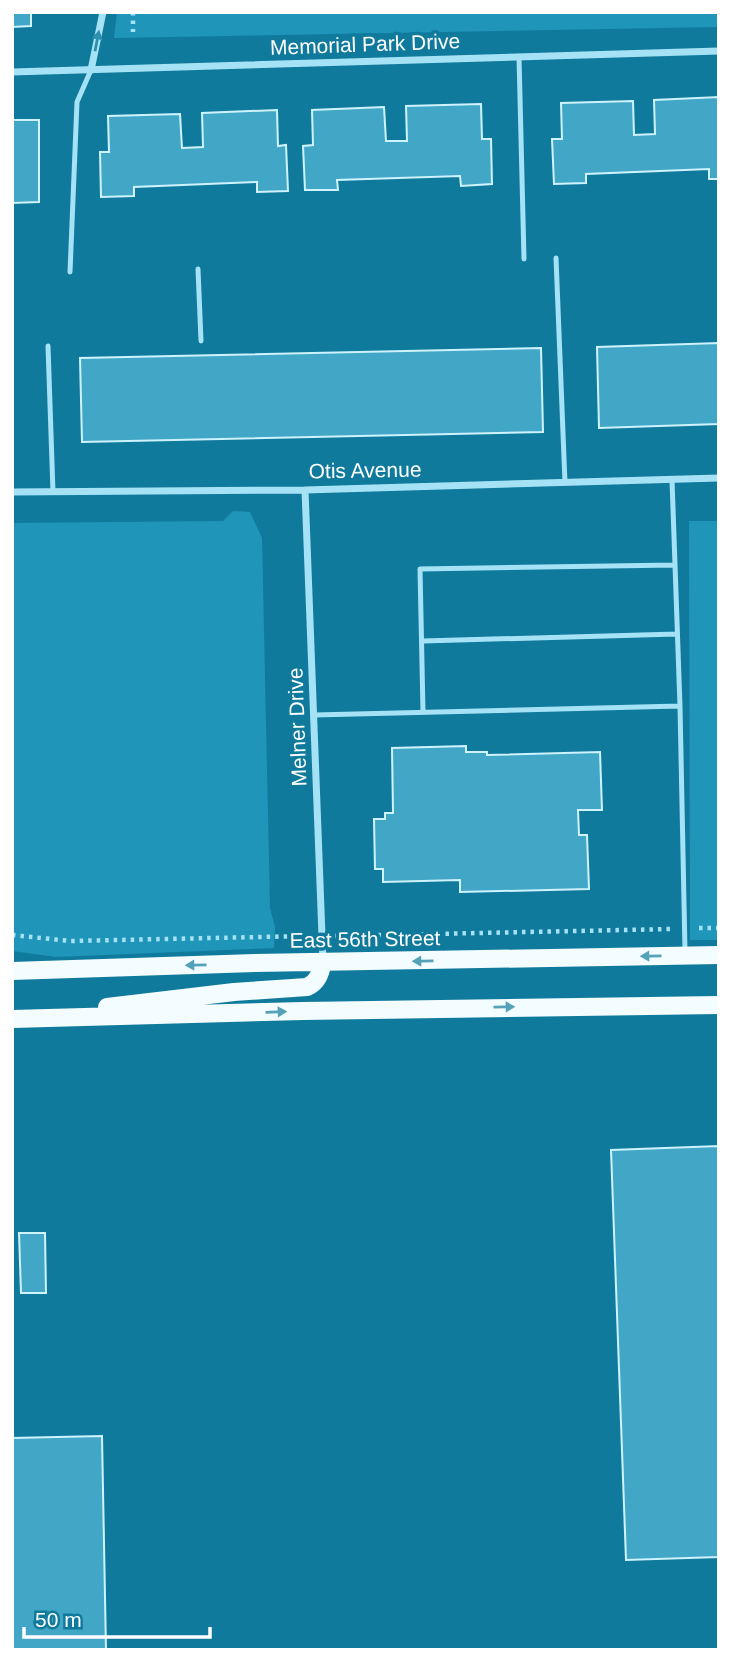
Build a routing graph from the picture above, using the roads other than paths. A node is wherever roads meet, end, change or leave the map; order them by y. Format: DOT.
graph roads {
  1 [pos="103,12"];
  2 [pos="719,51"];
  3 [pos="519,57"];
  4 [pos="91,70"];
  5 [pos="12,72"];
  6 [pos="556,258"];
  7 [pos="524,259"];
  8 [pos="198,269"];
  9 [pos="70,272"];
  10 [pos="201,341"];
  11 [pos="48,346"];
  12 [pos="719,478"];
  13 [pos="672,480"];
  14 [pos="565,482"];
  15 [pos="305,489"];
  16 [pos="12,492"];
  17 [pos="53,492"];
  18 [pos="675,565"];
  19 [pos="677,634"];
  20 [pos="423,640"];
  21 [pos="680,706"];
  22 [pos="423,712"];
  23 [pos="314,715"];
  24 [pos="719,955"];
  25 [pos="685,956"];
  26 [pos="323,962"];
  27 [pos="12,971"];
  28 [pos="719,1004"];
  29 [pos="34,1018"];
  30 [pos="12,1019"];
  4 -- 1 [label="street, one-way"];
  2 -- 3 [label="street, Memorial Park Drive"];
  3 -- 4 [label="street, Memorial Park Drive"];
  3 -- 7 [label="lane"];
  4 -- 5 [label="street, Memorial Park Drive"];
  4 -- 9 [label="lane"];
  6 -- 14 [label="lane"];
  8 -- 10 [label="lane"];
  11 -- 17 [label="lane"];
  12 -- 13 [label="street, Otis Avenue"];
  13 -- 14 [label="street, Otis Avenue"];
  13 -- 18 [label="lane"];
  14 -- 15 [label="street, Otis Avenue"];
  15 -- 17 [label="street, Otis Avenue"];
  15 -- 23 [label="street, Melner Drive"];
  16 -- 17 [label="street, Otis Avenue"];
  18 -- 19 [label="lane"];
  18 -- 20 [label="lane"];
  19 -- 20 [label="lane"];
  19 -- 21 [label="lane"];
  20 -- 22 [label="lane"];
  21 -- 22 [label="lane"];
  21 -- 25 [label="lane"];
  22 -- 23 [label="lane"];
  23 -- 26 [label="street, Melner Drive"];
  24 -- 25 [label="main road, East 56th Street"];
  25 -- 26 [label="main road, East 56th Street, one-way"];
  26 -- 27 [label="main road, East 56th Street, one-way"];
  26 -- 29 [label="main road"];
  29 -- 28 [label="main road, one-way"];
  29 -- 30 [label="main road"];
}
